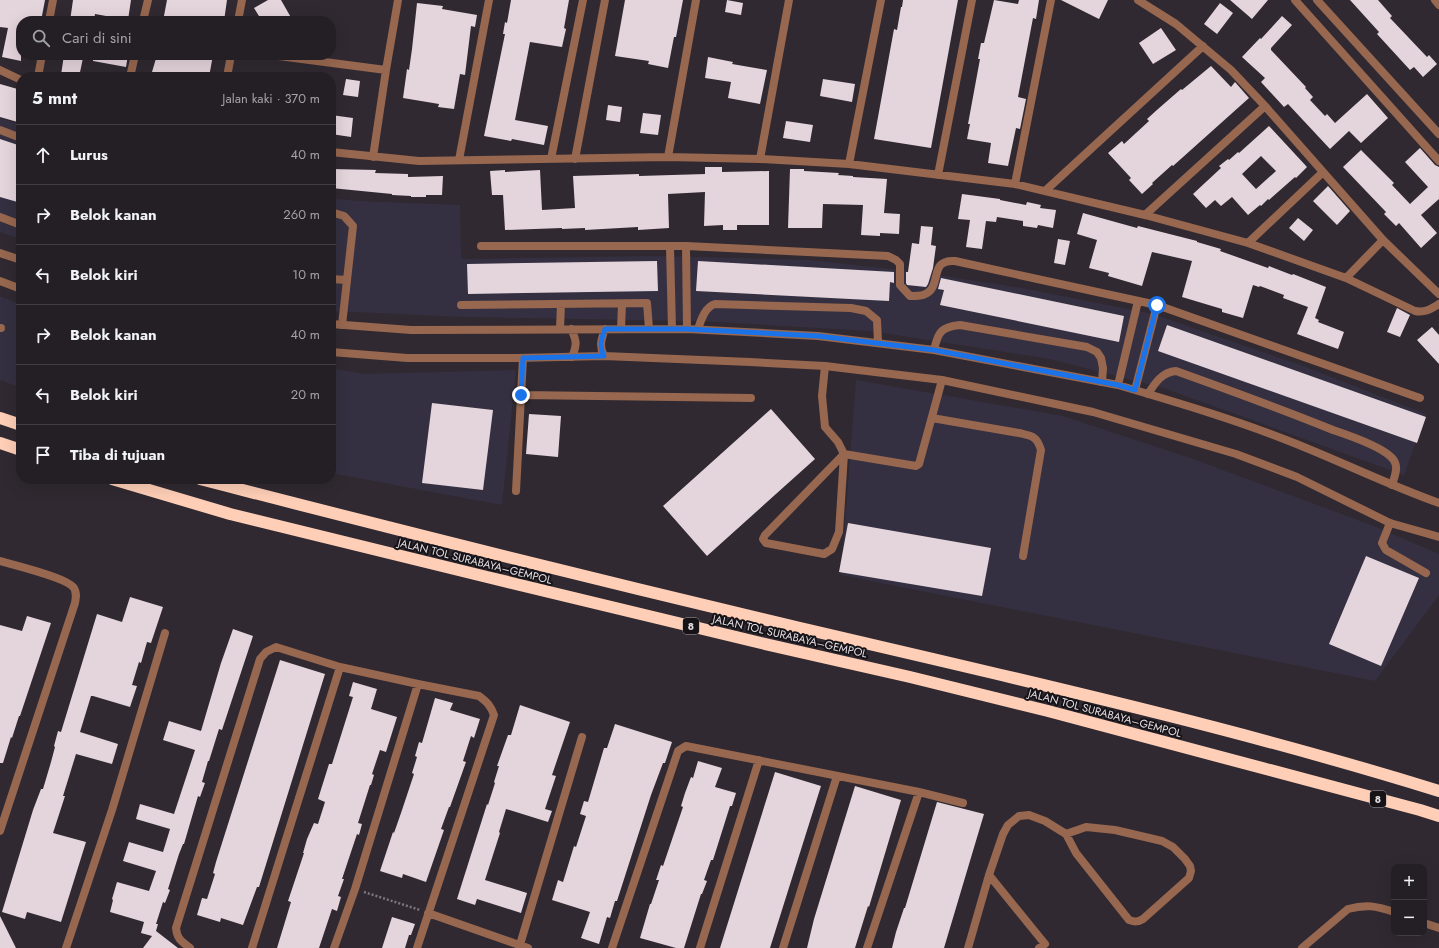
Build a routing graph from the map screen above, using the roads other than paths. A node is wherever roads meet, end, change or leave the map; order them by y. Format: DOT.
graph roads {
  1 [pos="53,0"];
  2 [pos="148,0"];
  3 [pos="242,0"];
  4 [pos="398,0"];
  5 [pos="489,0"];
  6 [pos="583,0"];
  7 [pos="605,0"];
  8 [pos="696,0"];
  9 [pos="789,0"];
  10 [pos="881,0"];
  11 [pos="972,0"];
  12 [pos="1051,0"];
  13 [pos="1138,0"];
  14 [pos="1317,0"];
  15 [pos="1435,0"];
  16 [pos="1299,1"];
  17 [pos="1439,5"];
  18 [pos="50,16"];
  19 [pos="144,16"];
  20 [pos="239,16"];
  21 [pos="1203,46"];
  22 [pos="41,60"];
  23 [pos="134,60"];
  24 [pos="230,60"];
  25 [pos="310,60"];
  26 [pos="0,70"];
  27 [pos="386,70"];
  28 [pos="39,72"];
  29 [pos="131,72"];
  30 [pos="228,72"];
  31 [pos="16,78"];
  32 [pos="1265,106"];
  33 [pos="0,130"];
  34 [pos="1439,134"];
  35 [pos="16,136"];
  36 [pos="336,153"];
  37 [pos="374,157"];
  38 [pos="668,158"];
  39 [pos="551,159"];
  40 [pos="575,159"];
  41 [pos="760,159"];
  42 [pos="459,160"];
  43 [pos="1439,160"];
  44 [pos="849,164"];
  45 [pos="1322,173"];
  46 [pos="938,175"];
  47 [pos="1014,184"];
  48 [pos="1045,191"];
  49 [pos="336,214"];
  50 [pos="1145,215"];
  51 [pos="0,216"];
  52 [pos="16,223"];
  53 [pos="1383,240"];
  54 [pos="1248,243"];
  55 [pos="481,246"];
  56 [pos="686,246"];
  57 [pos="670,247"];
  58 [pos="0,254"];
  59 [pos="16,259"];
  60 [pos="1346,278"];
  61 [pos="336,279"];
  62 [pos="347,280"];
  63 [pos="0,281"];
  64 [pos="16,287"];
  65 [pos="1439,294"];
  66 [pos="1138,301"];
  67 [pos="561,304"];
  68 [pos="622,304"];
  69 [pos="1439,304"];
  70 [pos="461,305"];
  71 [pos="1157,305"];
  72 [pos="336,324"];
  73 [pos="342,325"];
  74 [pos="560,329"];
  75 [pos="605,329"];
  76 [pos="621,329"];
  77 [pos="649,329"];
  78 [pos="672,329"];
  79 [pos="687,329"];
  80 [pos="571,330"];
  81 [pos="698,330"];
  82 [pos="878,343"];
  83 [pos="934,350"];
  84 [pos="336,352"];
  85 [pos="604,356"];
  86 [pos="572,357"];
  87 [pos="523,358"];
  88 [pos="825,366"];
  89 [pos="942,380"];
  90 [pos="1102,382"];
  91 [pos="1118,385"];
  92 [pos="1135,390"];
  93 [pos="1148,394"];
  94 [pos="521,395"];
  95 [pos="751,398"];
  96 [pos="1420,398"];
  97 [pos="0,418"];
  98 [pos="932,418"];
  99 [pos="16,423"];
  100 [pos="0,443"];
  101 [pos="16,448"];
  102 [pos="844,454"];
  103 [pos="129,484"];
  104 [pos="220,484"];
  105 [pos="1392,485"];
  106 [pos="516,491"];
  107 [pos="1439,503"];
  108 [pos="1390,523"];
  109 [pos="1439,538"];
  110 [pos="1023,556"];
  111 [pos="0,561"];
  112 [pos="1426,573"];
  113 [pos="164,633"];
  114 [pos="340,666"];
  115 [pos="418,684"];
  116 [pos="582,737"];
  117 [pos="759,760"];
  118 [pos="837,776"];
  119 [pos="1439,791"];
  120 [pos="918,792"];
  121 [pos="963,803"];
  122 [pos="1439,816"];
  123 [pos="0,831"];
  124 [pos="1066,834"];
  125 [pos="989,876"];
  126 [pos="1391,911"];
  127 [pos="428,913"];
  128 [pos="1427,924"];
  129 [pos="1439,928"];
  130 [pos="522,947"];
  131 [pos="1044,947"];
  132 [pos="66,948"];
  133 [pos="190,948"];
  134 [pos="252,948"];
  135 [pos="334,948"];
  136 [pos="417,948"];
  137 [pos="612,948"];
  138 [pos="700,948"];
  139 [pos="783,948"];
  140 [pos="867,948"];
  141 [pos="968,948"];
  142 [pos="1302,948"];
  1 -- 18 [label="street"];
  2 -- 19 [label="street"];
  3 -- 20 [label="street"];
  4 -- 27 [label="street"];
  5 -- 42 [label="street"];
  6 -- 39 [label="street"];
  7 -- 40 [label="street"];
  8 -- 38 [label="street"];
  9 -- 41 [label="street"];
  10 -- 44 [label="street"];
  11 -- 46 [label="street"];
  12 -- 47 [label="street"];
  13 -- 21 [label="street"];
  14 -- 34 [label="street"];
  15 -- 17 [label="street"];
  16 -- 43 [label="street"];
  21 -- 32 [label="street"];
  21 -- 48 [label="street"];
  22 -- 28 [label="street"];
  23 -- 29 [label="street"];
  24 -- 30 [label="street"];
  25 -- 27 [label="street"];
  26 -- 31 [label="street"];
  27 -- 37 [label="street"];
  32 -- 45 [label="street"];
  32 -- 50 [label="street"];
  33 -- 35 [label="street"];
  36 -- 37 [label="street"];
  37 -- 42 [label="street"];
  38 -- 40 [label="street"];
  38 -- 41 [label="street"];
  39 -- 40 [label="street"];
  39 -- 42 [label="street"];
  41 -- 44 [label="street"];
  44 -- 46 [label="street"];
  45 -- 53 [label="street"];
  45 -- 54 [label="street"];
  46 -- 47 [label="street"];
  47 -- 48 [label="street"];
  48 -- 50 [label="street"];
  49 -- 62 [label="street"];
  50 -- 54 [label="street"];
  51 -- 52 [label="street"];
  53 -- 60 [label="street"];
  53 -- 65 [label="street"];
  54 -- 60 [label="street"];
  55 -- 57 [label="street"];
  56 -- 57 [label="street"];
  56 -- 66 [label="street"];
  56 -- 79 [label="street"];
  57 -- 78 [label="street"];
  58 -- 59 [label="street"];
  60 -- 69 [label="street"];
  61 -- 62 [label="street"];
  62 -- 73 [label="street"];
  63 -- 64 [label="street"];
  66 -- 71 [label="street"];
  66 -- 91 [label="street"];
  67 -- 68 [label="street"];
  67 -- 70 [label="street"];
  67 -- 74 [label="street"];
  68 -- 76 [label="street"];
  68 -- 77 [label="street"];
  71 -- 92 [label="street"];
  71 -- 96 [label="street"];
  72 -- 73 [label="street"];
  73 -- 74 [label="street"];
  74 -- 80 [label="street"];
  75 -- 76 [label="street"];
  75 -- 80 [label="street"];
  75 -- 85 [label="street"];
  76 -- 77 [label="street"];
  77 -- 78 [label="street"];
  78 -- 79 [label="street"];
  79 -- 81 [label="street"];
  80 -- 86 [label="street"];
  81 -- 82 [label="street"];
  81 -- 82 [label="street"];
  82 -- 83 [label="street"];
  83 -- 90 [label="street"];
  83 -- 90 [label="street"];
  84 -- 87 [label="street"];
  85 -- 86 [label="street"];
  85 -- 88 [label="street"];
  86 -- 87 [label="street"];
  87 -- 94 [label="street"];
  88 -- 89 [label="street"];
  88 -- 102 [label="street"];
  89 -- 98 [label="street"];
  89 -- 108 [label="street"];
  90 -- 91 [label="street"];
  91 -- 92 [label="street"];
  92 -- 93 [label="street"];
  93 -- 105 [label="street"];
  93 -- 105 [label="street"];
  94 -- 95 [label="street"];
  94 -- 106 [label="street"];
  97 -- 99 [label="highway"];
  98 -- 102 [label="street"];
  98 -- 110 [label="street"];
  100 -- 101 [label="highway"];
  102 -- 102 [label="street"];
  103 -- 122 [label="highway, JALAN TOL SURABAYA–GEMPOL / 8"];
  104 -- 119 [label="highway, JALAN TOL SURABAYA–GEMPOL / 8"];
  105 -- 107 [label="street"];
  108 -- 109 [label="street"];
  108 -- 112 [label="street"];
  111 -- 123 [label="street"];
  113 -- 132 [label="street"];
  114 -- 115 [label="street"];
  114 -- 133 [label="street"];
  114 -- 134 [label="street"];
  115 -- 127 [label="street"];
  115 -- 135 [label="street"];
  116 -- 130 [label="street"];
  117 -- 118 [label="street"];
  117 -- 137 [label="street"];
  117 -- 138 [label="street"];
  118 -- 120 [label="street"];
  118 -- 139 [label="street"];
  120 -- 121 [label="street"];
  120 -- 140 [label="street"];
  124 -- 124 [label="street"];
  124 -- 125 [label="street"];
  125 -- 131 [label="street"];
  125 -- 141 [label="street"];
  126 -- 142 [label="street"];
  127 -- 130 [label="street"];
  127 -- 136 [label="street"];
  128 -- 129 [label="street"];
}
